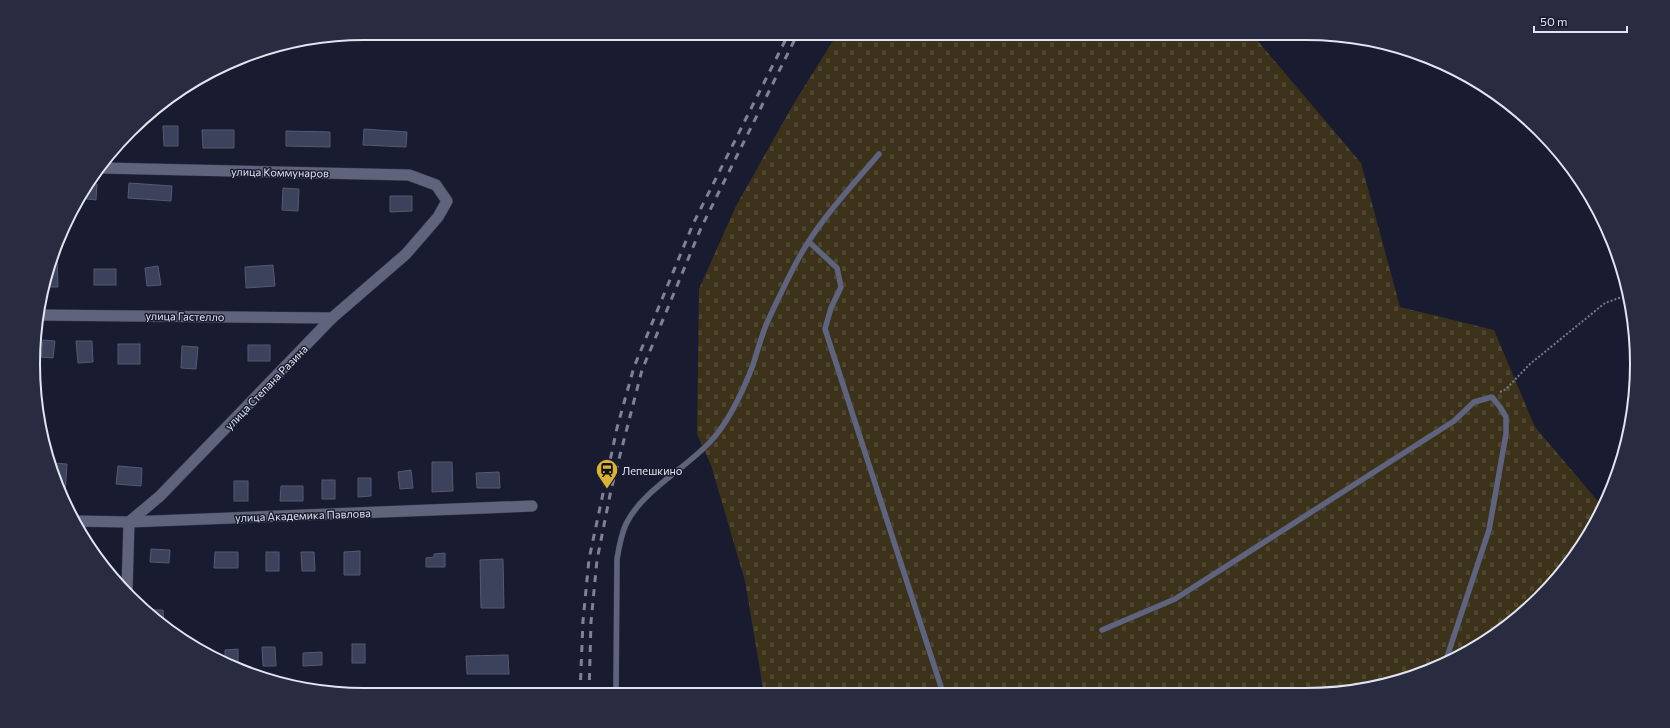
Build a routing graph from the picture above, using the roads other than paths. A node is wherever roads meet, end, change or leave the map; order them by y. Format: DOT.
graph roads {
  1 [pos="879,154"];
  2 [pos="106,168"];
  3 [pos="447,201"];
  4 [pos="809,242"];
  5 [pos="44,315"];
  6 [pos="332,318"];
  7 [pos="532,506"];
  8 [pos="80,521"];
  9 [pos="129,522"];
  10 [pos="127,585"];
  11 [pos="1102,630"];
  12 [pos="1447,656"];
  13 [pos="616,688"];
  14 [pos="941,688"];
  1 -- 4 [label="lane"];
  2 -- 3 [label="street, улица Коммунаров"];
  3 -- 6 [label="street, улица Степана Разина"];
  4 -- 13 [label="lane"];
  4 -- 14 [label="lane"];
  5 -- 6 [label="street, улица Гастелло"];
  6 -- 9 [label="street, улица Степана Разина"];
  7 -- 9 [label="street, улица Академика Павлова"];
  8 -- 9 [label="street, улица Академика Павлова"];
  9 -- 10 [label="street"];
  11 -- 12 [label="lane"];
}
